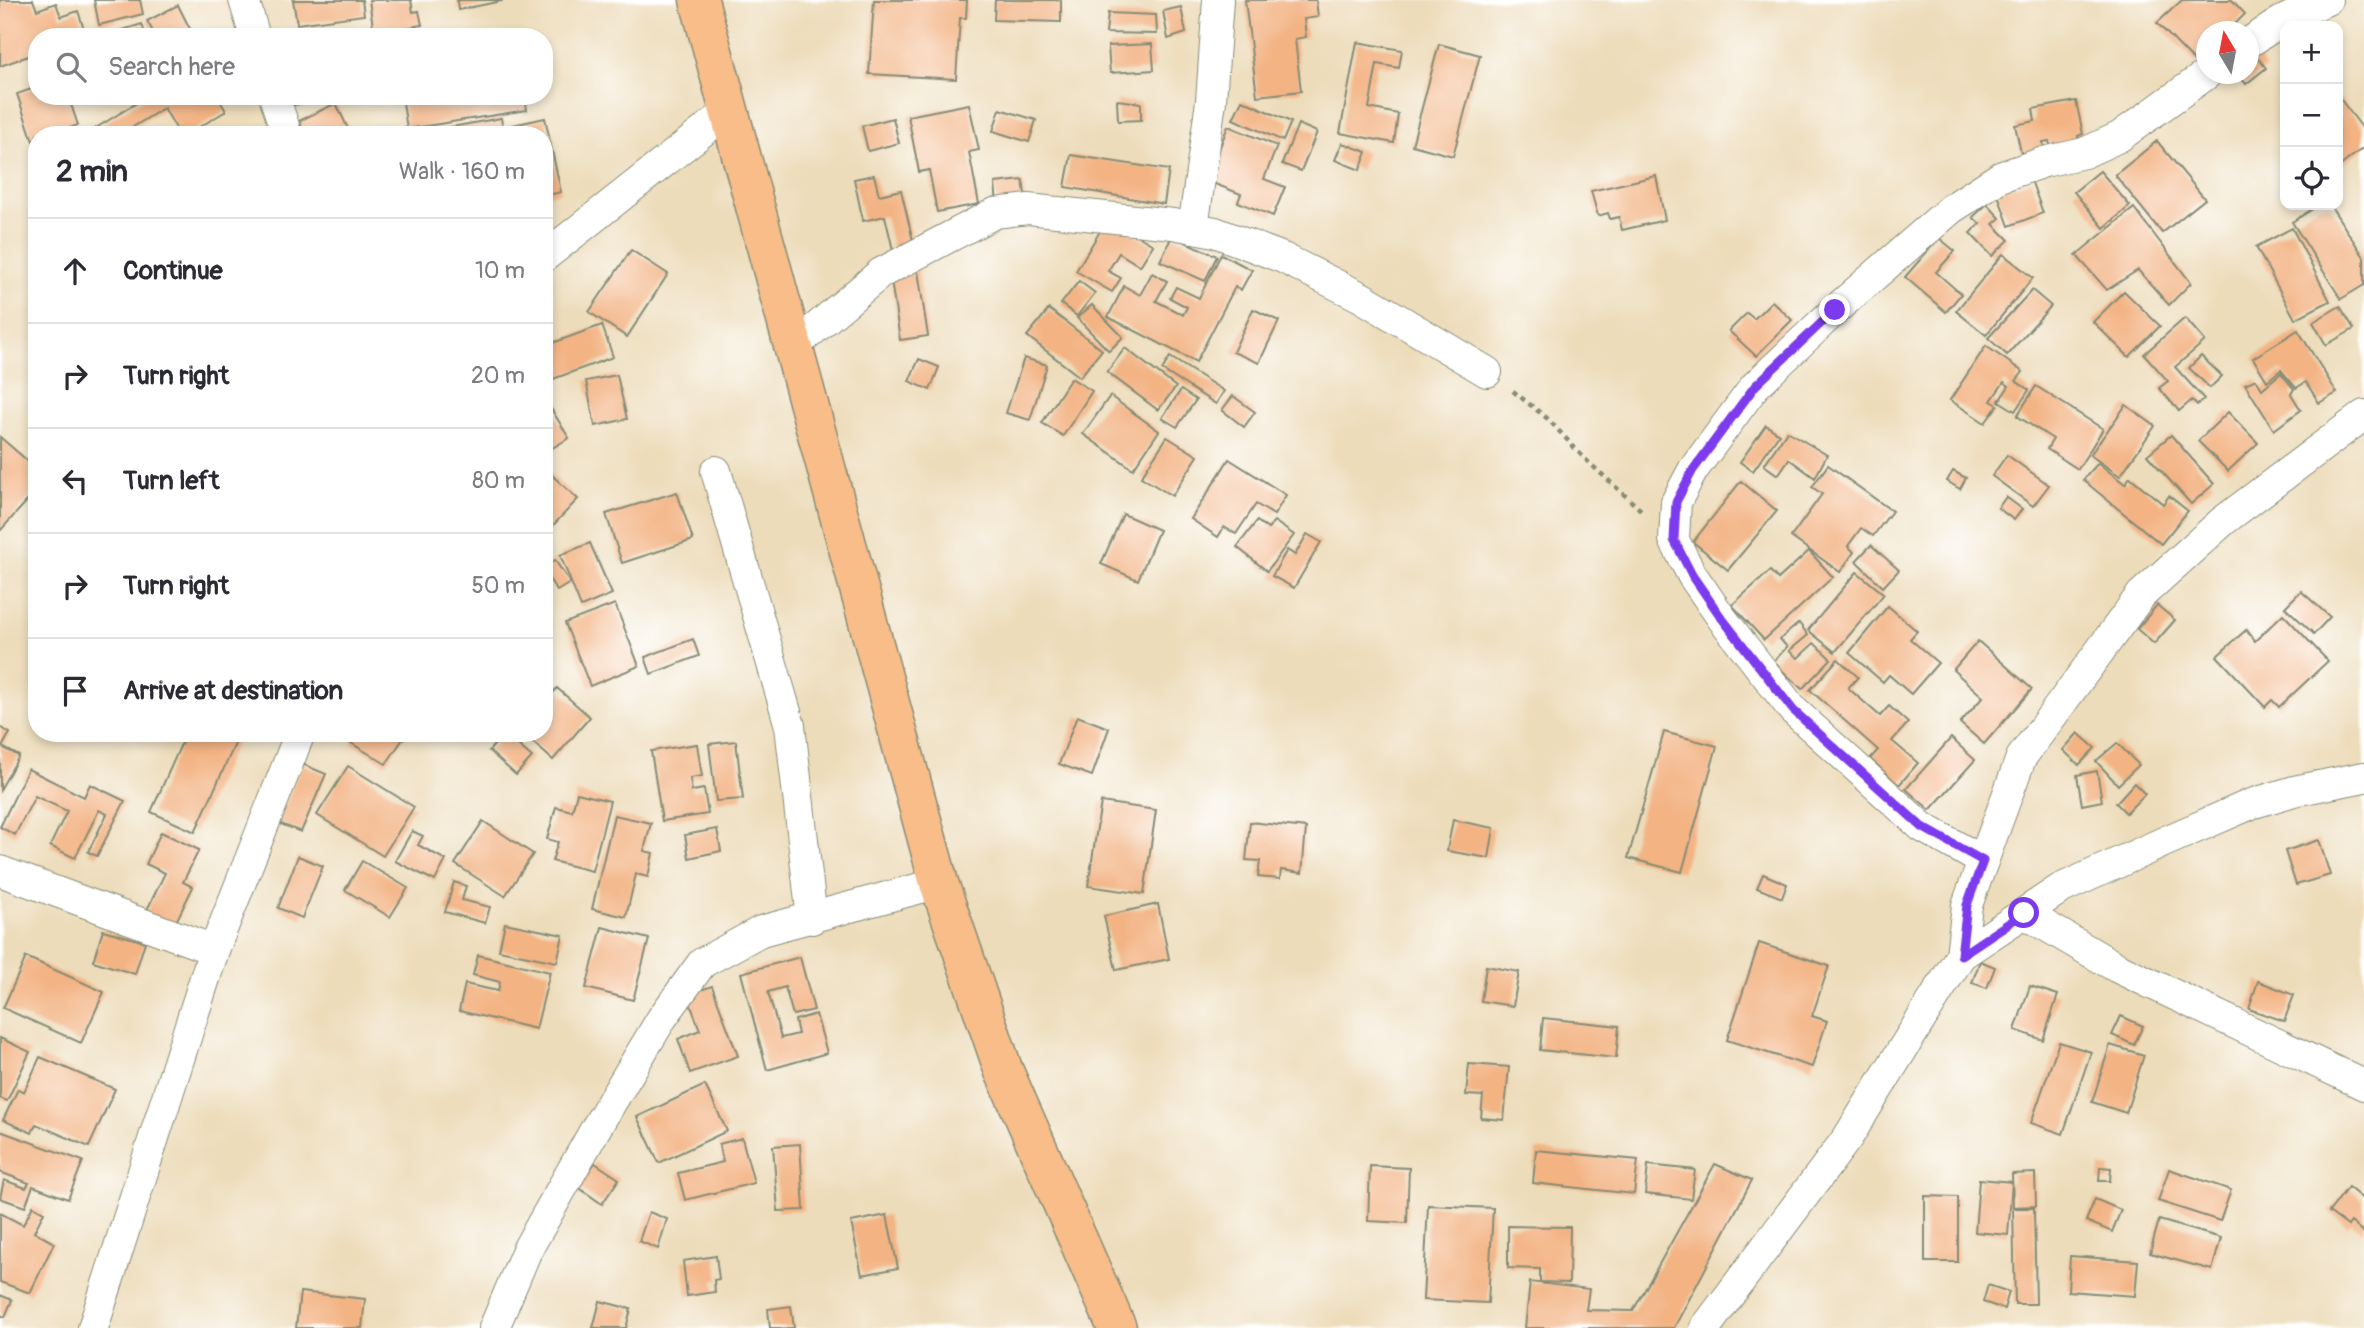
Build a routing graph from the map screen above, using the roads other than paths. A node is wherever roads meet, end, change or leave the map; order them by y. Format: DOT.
graph roads {
  1 [pos="244,0"];
  2 [pos="699,0"];
  3 [pos="1218,0"];
  4 [pos="2327,0"];
  5 [pos="252,28"];
  6 [pos="2259,37"];
  7 [pos="2196,82"];
  8 [pos="277,105"];
  9 [pos="730,110"];
  10 [pos="284,126"];
  11 [pos="1193,228"];
  12 [pos="553,250"];
  13 [pos="793,347"];
  14 [pos="1486,372"];
  15 [pos="2364,415"];
  16 [pos="716,471"];
  17 [pos="296,742"];
  18 [pos="2364,777"];
  19 [pos="1983,861"];
  20 [pos="0,871"];
  21 [pos="939,883"];
  22 [pos="2024,913"];
  23 [pos="812,919"];
  24 [pos="214,950"];
  25 [pos="1961,955"];
  26 [pos="2364,1085"];
  27 [pos="93,1328"];
  28 [pos="495,1328"];
  29 [pos="1116,1328"];
  30 [pos="1706,1328"];
  1 -- 5 [label="street"];
  2 -- 9 [label="highway"];
  3 -- 11 [label="street"];
  4 -- 6 [label="street"];
  7 -- 19 [label="street"];
  8 -- 10 [label="street"];
  9 -- 12 [label="street"];
  9 -- 13 [label="highway"];
  11 -- 13 [label="street"];
  11 -- 14 [label="street"];
  13 -- 21 [label="highway"];
  15 -- 19 [label="street"];
  16 -- 23 [label="street"];
  17 -- 24 [label="street"];
  18 -- 22 [label="street"];
  19 -- 25 [label="street"];
  20 -- 24 [label="street"];
  21 -- 23 [label="street"];
  21 -- 29 [label="highway"];
  22 -- 25 [label="street"];
  22 -- 26 [label="street"];
  23 -- 28 [label="street"];
  24 -- 27 [label="street"];
  25 -- 30 [label="street"];
}
